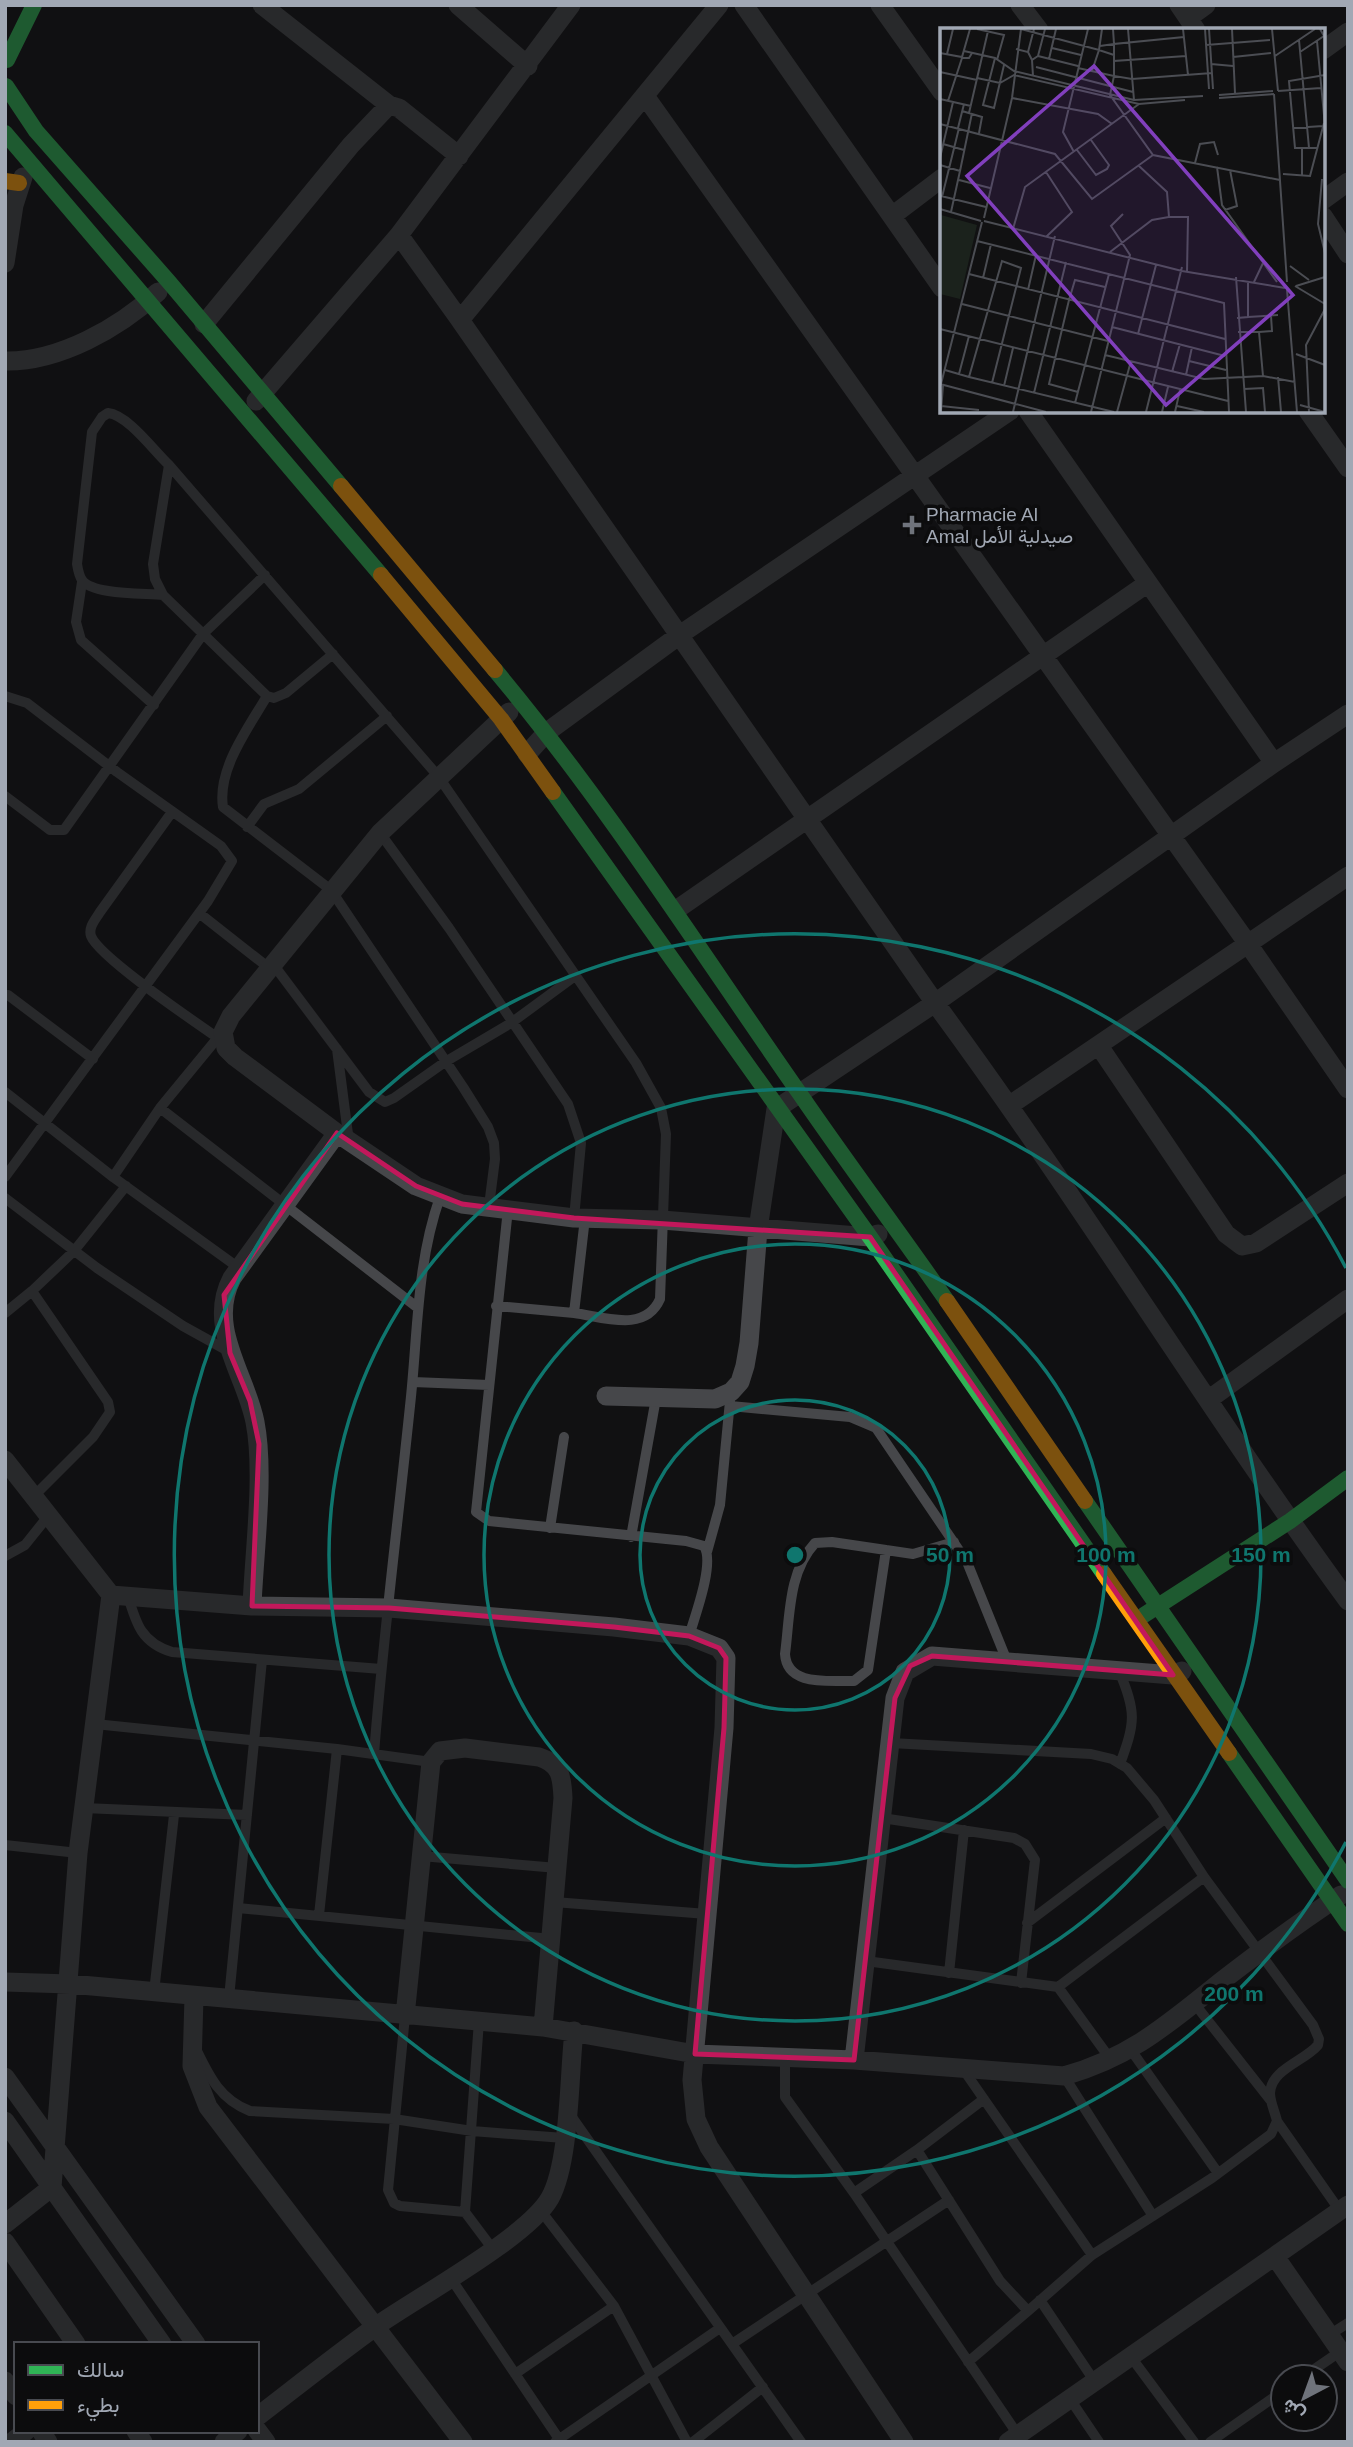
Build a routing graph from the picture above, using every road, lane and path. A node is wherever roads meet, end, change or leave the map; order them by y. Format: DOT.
graph roads {
  1 [pos="34,5"];
  2 [pos="262,5"];
  3 [pos="458,5"];
  4 [pos="571,5"];
  5 [pos="719,5"];
  6 [pos="744,5"];
  7 [pos="880,5"];
  8 [pos="1020,5"];
  9 [pos="1206,5"];
  10 [pos="1187,18"];
  11 [pos="1037,28"];
  12 [pos="1348,32"];
  13 [pos="1325,49"];
  14 [pos="6,58"];
  15 [pos="528,66"];
  16 [pos="6,88"];
  17 [pos="940,89"];
  18 [pos="645,96"];
  19 [pos="389,105"];
  20 [pos="5,133"];
  21 [pos="459,156"];
  22 [pos="33,161"];
  23 [pos="940,180"];
  24 [pos="12,182"];
  25 [pos="1348,182"];
  26 [pos="1325,199"];
  27 [pos="892,216"];
  28 [pos="1325,219"];
  29 [pos="399,234"];
  30 [pos="1348,254"];
  31 [pos="5,263"];
  32 [pos="169,282"];
  33 [pos="940,285"];
  34 [pos="148,301"];
  35 [pos="460,320"];
  36 [pos="204,324"];
  37 [pos="5,360"];
  38 [pos="262,395"];
  39 [pos="245,412"];
  40 [pos="1007,413"];
  41 [pos="1029,413"];
  42 [pos="1310,413"];
  43 [pos="1342,447"];
  44 [pos="169,465"];
  45 [pos="1348,468"];
  46 [pos="914,477"];
  47 [pos="265,575"];
  48 [pos="82,582"];
  49 [pos="1148,583"];
  50 [pos="163,594"];
  51 [pos="203,634"];
  52 [pos="681,635"];
  53 [pos="333,654"];
  54 [pos="1043,657"];
  55 [pos="5,696"];
  56 [pos="267,696"];
  57 [pos="523,700"];
  58 [pos="154,705"];
  59 [pos="1348,714"];
  60 [pos="387,716"];
  61 [pos="501,719"];
  62 [pos="547,732"];
  63 [pos="527,754"];
  64 [pos="1274,762"];
  65 [pos="112,767"];
  66 [pos="438,776"];
  67 [pos="5,796"];
  68 [pos="172,812"];
  69 [pos="809,819"];
  70 [pos="247,827"];
  71 [pos="380,833"];
  72 [pos="1171,837"];
  73 [pos="1348,876"];
  74 [pos="331,890"];
  75 [pos="676,910"];
  76 [pos="199,913"];
  77 [pos="1248,944"];
  78 [pos="271,966"];
  79 [pos="575,976"];
  80 [pos="145,986"];
  81 [pos="8,995"];
  82 [pos="935,1003"];
  83 [pos="511,1023"];
  84 [pos="220,1035"];
  85 [pos="1099,1046"];
  86 [pos="337,1049"];
  87 [pos="93,1059"];
  88 [pos="445,1062"];
  89 [pos="1348,1089"];
  90 [pos="5,1092"];
  91 [pos="800,1095"];
  92 [pos="1010,1105"];
  93 [pos="160,1108"];
  94 [pos="776,1108"];
  95 [pos="46,1123"];
  96 [pos="343,1138"];
  97 [pos="5,1177"];
  98 [pos="113,1177"];
  99 [pos="1348,1183"];
  100 [pos="126,1186"];
  101 [pos="440,1197"];
  102 [pos="5,1198"];
  103 [pos="288,1205"];
  104 [pos="498,1208"];
  105 [pos="580,1218"];
  106 [pos="662,1220"];
  107 [pos="895,1226"];
  108 [pos="758,1229"];
  109 [pos="870,1237"];
  110 [pos="74,1251"];
  111 [pos="239,1268"];
  112 [pos="32,1292"];
  113 [pos="1348,1299"];
  114 [pos="496,1306"];
  115 [pos="418,1308"];
  116 [pos="5,1313"];
  117 [pos="574,1313"];
  118 [pos="230,1353"];
  119 [pos="413,1382"];
  120 [pos="489,1385"];
  121 [pos="607,1396"];
  122 [pos="656,1398"];
  123 [pos="730,1399"];
  124 [pos="1208,1400"];
  125 [pos="564,1437"];
  126 [pos="5,1460"];
  127 [pos="1348,1478"];
  128 [pos="34,1496"];
  129 [pos="49,1515"];
  130 [pos="1290,1521"];
  131 [pos="550,1528"];
  132 [pos="631,1537"];
  133 [pos="954,1542"];
  134 [pos="886,1550"];
  135 [pos="707,1552"];
  136 [pos="5,1556"];
  137 [pos="120,1596"];
  138 [pos="1348,1601"];
  139 [pos="251,1606"];
  140 [pos="1159,1606"];
  141 [pos="389,1608"];
  142 [pos="1135,1620"];
  143 [pos="690,1636"];
  144 [pos="262,1660"];
  145 [pos="1007,1662"];
  146 [pos="1196,1665"];
  147 [pos="381,1669"];
  148 [pos="1119,1671"];
  149 [pos="1173,1675"];
  150 [pos="94,1724"];
  151 [pos="257,1743"];
  152 [pos="891,1743"];
  153 [pos="337,1749"];
  154 [pos="374,1754"];
  155 [pos="431,1762"];
  156 [pos="1120,1764"];
  157 [pos="84,1808"];
  158 [pos="174,1815"];
  159 [pos="247,1815"];
  160 [pos="882,1818"];
  161 [pos="1166,1818"];
  162 [pos="964,1830"];
  163 [pos="5,1845"];
  164 [pos="78,1853"];
  165 [pos="421,1856"];
  166 [pos="557,1868"];
  167 [pos="1204,1877"];
  168 [pos="1348,1881"];
  169 [pos="1340,1896"];
  170 [pos="554,1902"];
  171 [pos="238,1908"];
  172 [pos="708,1914"];
  173 [pos="319,1915"];
  174 [pos="1027,1923"];
  175 [pos="1348,1924"];
  176 [pos="414,1925"];
  177 [pos="551,1939"];
  178 [pos="1259,1952"];
  179 [pos="866,1961"];
  180 [pos="949,1973"];
  181 [pos="5,1982"];
  182 [pos="1021,1983"];
  183 [pos="70,1984"];
  184 [pos="1058,1987"];
  185 [pos="154,1992"];
  186 [pos="194,1997"];
  187 [pos="229,1998"];
  188 [pos="1194,2003"];
  189 [pos="405,2016"];
  190 [pos="479,2021"];
  191 [pos="543,2026"];
  192 [pos="573,2031"];
  193 [pos="192,2040"];
  194 [pos="1131,2050"];
  195 [pos="695,2054"];
  196 [pos="785,2057"];
  197 [pos="854,2060"];
  198 [pos="1112,2060"];
  199 [pos="963,2069"];
  200 [pos="1063,2076"];
  201 [pos="5,2077"];
  202 [pos="984,2099"];
  203 [pos="1271,2101"];
  204 [pos="566,2109"];
  205 [pos="394,2119"];
  206 [pos="5,2121"];
  207 [pos="1277,2121"];
  208 [pos="472,2131"];
  209 [pos="564,2138"];
  210 [pos="56,2144"];
  211 [pos="917,2150"];
  212 [pos="1218,2173"];
  213 [pos="52,2187"];
  214 [pos="854,2193"];
  215 [pos="949,2200"];
  216 [pos="1344,2208"];
  217 [pos="541,2211"];
  218 [pos="465,2212"];
  219 [pos="1153,2216"];
  220 [pos="5,2224"];
  221 [pos="886,2240"];
  222 [pos="5,2242"];
  223 [pos="492,2248"];
  224 [pos="1092,2255"];
  225 [pos="1276,2258"];
  226 [pos="450,2277"];
  227 [pos="806,2294"];
  228 [pos="1040,2300"];
  229 [pos="614,2306"];
  230 [pos="1028,2311"];
  231 [pos="1348,2323"];
  232 [pos="376,2326"];
  233 [pos="720,2328"];
  234 [pos="75,2342"];
  235 [pos="161,2342"];
  236 [pos="196,2342"];
  237 [pos="732,2344"];
  238 [pos="1339,2350"];
  239 [pos="1131,2357"];
  240 [pos="968,2362"];
  241 [pos="1322,2363"];
  242 [pos="515,2374"];
  243 [pos="650,2376"];
  244 [pos="1095,2382"];
  245 [pos="763,2387"];
  246 [pos="1070,2399"];
  247 [pos="1269,2401"];
  248 [pos="259,2415"];
  249 [pos="1013,2438"];
  250 [pos="558,2441"];
  251 [pos="463,2442"];
  252 [pos="687,2442"];
  253 [pos="693,2442"];
  254 [pos="801,2442"];
  255 [pos="904,2442"];
  256 [pos="1099,2442"];
  257 [pos="1194,2442"];
  258 [pos="1210,2442"];
  1 -- 14 [label="main road"];
  2 -- 19 [label="street"];
  3 -- 15 [label="street"];
  4 -- 15 [label="street"];
  5 -- 18 [label="street"];
  6 -- 27 [label="street"];
  7 -- 17 [label="street"];
  8 -- 11 [label="street"];
  9 -- 10 [label="street"];
  12 -- 13 [label="street"];
  14 -- 16 [label="main road"];
  15 -- 21 [label="street"];
  16 -- 32 [label="main road"];
  18 -- 35 [label="street"];
  18 -- 46 [label="street"];
  19 -- 21 [label="street"];
  19 -- 36 [label="street"];
  20 -- 22 [label="main road"];
  21 -- 29 [label="street"];
  22 -- 24 [label="street"];
  22 -- 34 [label="main road"];
  23 -- 27 [label="street"];
  24 -- 31 [label="street"];
  25 -- 26 [label="street"];
  27 -- 33 [label="street"];
  28 -- 30 [label="street"];
  29 -- 35 [label="street"];
  29 -- 38 [label="street"];
  32 -- 34 [label="street"];
  32 -- 36 [label="main road"];
  34 -- 37 [label="street"];
  34 -- 39 [label="main road"];
  35 -- 52 [label="street"];
  36 -- 38 [label="main road"];
  38 -- 39 [label="street"];
  38 -- 57 [label="main road"];
  39 -- 61 [label="main road"];
  40 -- 46 [label="street"];
  41 -- 49 [label="street"];
  42 -- 43 [label="street"];
  43 -- 45 [label="street"];
  44 -- 47 [label="lane"];
  44 -- 48 [label="lane"];
  44 -- 50 [label="lane"];
  46 -- 52 [label="street"];
  46 -- 54 [label="street"];
  47 -- 51 [label="lane"];
  47 -- 53 [label="lane"];
  48 -- 50 [label="lane"];
  48 -- 58 [label="lane"];
  49 -- 54 [label="street"];
  49 -- 64 [label="street"];
  50 -- 51 [label="lane"];
  51 -- 56 [label="lane"];
  51 -- 58 [label="lane"];
  52 -- 62 [label="street"];
  52 -- 69 [label="street"];
  53 -- 56 [label="lane"];
  53 -- 60 [label="lane"];
  54 -- 69 [label="street"];
  54 -- 72 [label="street"];
  55 -- 65 [label="lane"];
  56 -- 70 [label="lane"];
  57 -- 61 [label="street"];
  57 -- 62 [label="main road"];
  58 -- 65 [label="lane"];
  59 -- 64 [label="street"];
  60 -- 66 [label="lane"];
  60 -- 70 [label="lane"];
  61 -- 63 [label="main road"];
  61 -- 66 [label="street"];
  62 -- 63 [label="street"];
  62 -- 75 [label="main road"];
  63 -- 94 [label="main road"];
  64 -- 72 [label="street"];
  65 -- 67 [label="lane"];
  65 -- 68 [label="lane"];
  66 -- 71 [label="street"];
  66 -- 79 [label="lane"];
  68 -- 76 [label="lane"];
  68 -- 80 [label="lane"];
  69 -- 75 [label="street"];
  69 -- 82 [label="street"];
  70 -- 74 [label="lane"];
  71 -- 74 [label="street"];
  71 -- 83 [label="lane"];
  72 -- 77 [label="street"];
  72 -- 82 [label="street"];
  73 -- 77 [label="street"];
  74 -- 78 [label="street"];
  74 -- 88 [label="lane"];
  75 -- 91 [label="main road"];
  76 -- 78 [label="lane"];
  76 -- 80 [label="lane"];
  77 -- 85 [label="street"];
  77 -- 89 [label="street"];
  78 -- 84 [label="street"];
  78 -- 86 [label="lane"];
  79 -- 83 [label="lane"];
  79 -- 106 [label="lane"];
  80 -- 84 [label="lane"];
  80 -- 87 [label="lane"];
  81 -- 87 [label="lane"];
  82 -- 91 [label="street"];
  82 -- 92 [label="street"];
  83 -- 88 [label="lane"];
  83 -- 105 [label="lane"];
  84 -- 93 [label="lane"];
  84 -- 96 [label="street"];
  85 -- 92 [label="street"];
  85 -- 99 [label="street"];
  86 -- 88 [label="lane"];
  86 -- 96 [label="lane"];
  87 -- 95 [label="lane"];
  88 -- 104 [label="lane"];
  90 -- 95 [label="lane"];
  91 -- 94 [label="street"];
  91 -- 107 [label="main road"];
  92 -- 124 [label="street"];
  93 -- 98 [label="lane"];
  93 -- 103 [label="lane"];
  94 -- 108 [label="street"];
  94 -- 109 [label="main road"];
  95 -- 97 [label="lane"];
  95 -- 98 [label="lane"];
  96 -- 101 [label="street"];
  96 -- 103 [label="street"];
  98 -- 100 [label="lane"];
  100 -- 110 [label="lane"];
  100 -- 111 [label="lane"];
  101 -- 104 [label="street"];
  101 -- 115 [label="lane"];
  102 -- 110 [label="lane"];
  103 -- 111 [label="street"];
  103 -- 115 [label="lane"];
  104 -- 105 [label="street"];
  104 -- 114 [label="lane"];
  105 -- 106 [label="street"];
  105 -- 117 [label="lane"];
  106 -- 108 [label="street"];
  106 -- 117 [label="lane"];
  107 -- 109 [label="street"];
  107 -- 140 [label="main road"];
  108 -- 109 [label="street"];
  108 -- 123 [label="street"];
  109 -- 142 [label="main road"];
  110 -- 112 [label="lane"];
  110 -- 118 [label="lane"];
  111 -- 118 [label="street"];
  112 -- 116 [label="lane"];
  112 -- 128 [label="lane"];
  113 -- 124 [label="street"];
  114 -- 117 [label="lane"];
  114 -- 120 [label="lane"];
  115 -- 119 [label="lane"];
  118 -- 139 [label="street"];
  119 -- 120 [label="lane"];
  119 -- 141 [label="lane"];
  120 -- 131 [label="lane"];
  121 -- 122 [label="street"];
  122 -- 123 [label="street"];
  122 -- 132 [label="lane"];
  123 -- 133 [label="lane"];
  123 -- 135 [label="lane"];
  124 -- 130 [label="street"];
  125 -- 131 [label="lane"];
  126 -- 128 [label="street"];
  127 -- 130 [label="main road"];
  128 -- 129 [label="street"];
  129 -- 136 [label="lane"];
  129 -- 137 [label="street"];
  130 -- 138 [label="street"];
  130 -- 140 [label="main road"];
  131 -- 132 [label="lane"];
  132 -- 135 [label="lane"];
  133 -- 134 [label="lane"];
  133 -- 145 [label="lane"];
  134 -- 134 [label="lane"];
  135 -- 143 [label="lane"];
  137 -- 139 [label="street"];
  137 -- 144 [label="lane"];
  137 -- 150 [label="street"];
  139 -- 141 [label="street"];
  140 -- 142 [label="main road"];
  140 -- 146 [label="main road"];
  141 -- 143 [label="street"];
  141 -- 147 [label="lane"];
  142 -- 149 [label="main road"];
  143 -- 172 [label="street"];
  144 -- 147 [label="lane"];
  144 -- 151 [label="lane"];
  145 -- 148 [label="street"];
  145 -- 152 [label="street"];
  146 -- 149 [label="street"];
  146 -- 168 [label="main road"];
  147 -- 154 [label="lane"];
  148 -- 149 [label="street"];
  148 -- 156 [label="lane"];
  149 -- 169 [label="main road"];
  150 -- 151 [label="lane"];
  150 -- 157 [label="street"];
  151 -- 153 [label="lane"];
  151 -- 159 [label="lane"];
  152 -- 156 [label="lane"];
  152 -- 160 [label="street"];
  153 -- 154 [label="lane"];
  153 -- 173 [label="lane"];
  154 -- 155 [label="lane"];
  155 -- 165 [label="street"];
  155 -- 166 [label="street"];
  156 -- 161 [label="lane"];
  157 -- 158 [label="lane"];
  157 -- 164 [label="street"];
  158 -- 159 [label="lane"];
  158 -- 185 [label="lane"];
  159 -- 171 [label="lane"];
  160 -- 162 [label="lane"];
  160 -- 179 [label="street"];
  161 -- 167 [label="lane"];
  161 -- 174 [label="lane"];
  162 -- 174 [label="lane"];
  162 -- 180 [label="lane"];
  163 -- 164 [label="lane"];
  164 -- 183 [label="street"];
  165 -- 166 [label="lane"];
  165 -- 176 [label="street"];
  166 -- 170 [label="street"];
  167 -- 178 [label="lane"];
  167 -- 184 [label="lane"];
  169 -- 175 [label="main road"];
  169 -- 178 [label="street"];
  170 -- 172 [label="lane"];
  170 -- 177 [label="street"];
  171 -- 173 [label="lane"];
  171 -- 187 [label="lane"];
  172 -- 195 [label="street"];
  173 -- 176 [label="lane"];
  174 -- 182 [label="lane"];
  176 -- 177 [label="lane"];
  176 -- 189 [label="street"];
  177 -- 191 [label="street"];
  178 -- 188 [label="street"];
  178 -- 203 [label="lane"];
  179 -- 180 [label="lane"];
  179 -- 197 [label="street"];
  180 -- 182 [label="lane"];
  181 -- 183 [label="street"];
  182 -- 184 [label="lane"];
  183 -- 185 [label="street"];
  183 -- 210 [label="street"];
  184 -- 198 [label="lane"];
  185 -- 186 [label="street"];
  186 -- 187 [label="street"];
  186 -- 193 [label="street"];
  187 -- 189 [label="street"];
  188 -- 194 [label="street"];
  188 -- 203 [label="lane"];
  189 -- 190 [label="street"];
  189 -- 205 [label="lane"];
  190 -- 191 [label="street"];
  190 -- 208 [label="lane"];
  191 -- 192 [label="street"];
  192 -- 195 [label="street"];
  192 -- 204 [label="street"];
  193 -- 205 [label="lane"];
  193 -- 232 [label="street"];
  194 -- 198 [label="street"];
  194 -- 212 [label="lane"];
  195 -- 196 [label="street"];
  195 -- 227 [label="street"];
  196 -- 197 [label="street"];
  196 -- 214 [label="lane"];
  197 -- 199 [label="street"];
  198 -- 200 [label="street"];
  199 -- 200 [label="street"];
  199 -- 202 [label="lane"];
  200 -- 219 [label="lane"];
  201 -- 210 [label="street"];
  202 -- 211 [label="lane"];
  202 -- 224 [label="lane"];
  203 -- 207 [label="lane"];
  204 -- 209 [label="street"];
  204 -- 233 [label="lane"];
  205 -- 208 [label="lane"];
  205 -- 218 [label="lane"];
  206 -- 213 [label="street"];
  207 -- 212 [label="lane"];
  207 -- 216 [label="lane"];
  208 -- 209 [label="lane"];
  208 -- 218 [label="lane"];
  209 -- 217 [label="street"];
  210 -- 213 [label="street"];
  210 -- 236 [label="street"];
  211 -- 214 [label="lane"];
  211 -- 215 [label="lane"];
  212 -- 219 [label="lane"];
  213 -- 220 [label="street"];
  213 -- 235 [label="street"];
  214 -- 221 [label="lane"];
  215 -- 221 [label="lane"];
  215 -- 230 [label="lane"];
  216 -- 225 [label="street"];
  217 -- 223 [label="street"];
  217 -- 229 [label="lane"];
  218 -- 223 [label="lane"];
  219 -- 224 [label="lane"];
  221 -- 227 [label="lane"];
  221 -- 240 [label="lane"];
  222 -- 234 [label="street"];
  223 -- 226 [label="street"];
  224 -- 228 [label="lane"];
  225 -- 238 [label="street"];
  225 -- 239 [label="street"];
  226 -- 232 [label="street"];
  226 -- 242 [label="lane"];
  227 -- 237 [label="lane"];
  227 -- 255 [label="street"];
  228 -- 230 [label="lane"];
  228 -- 244 [label="lane"];
  229 -- 242 [label="lane"];
  229 -- 243 [label="lane"];
  230 -- 240 [label="lane"];
  231 -- 238 [label="lane"];
  232 -- 248 [label="street"];
  232 -- 251 [label="street"];
  233 -- 237 [label="lane"];
  233 -- 243 [label="lane"];
  237 -- 245 [label="lane"];
  238 -- 241 [label="lane"];
  239 -- 244 [label="street"];
  239 -- 257 [label="lane"];
  240 -- 249 [label="lane"];
  242 -- 250 [label="lane"];
  243 -- 250 [label="lane"];
  243 -- 252 [label="lane"];
  244 -- 246 [label="street"];
  245 -- 253 [label="lane"];
  245 -- 254 [label="lane"];
  246 -- 249 [label="street"];
  246 -- 256 [label="lane"];
  247 -- 258 [label="lane"];
}
